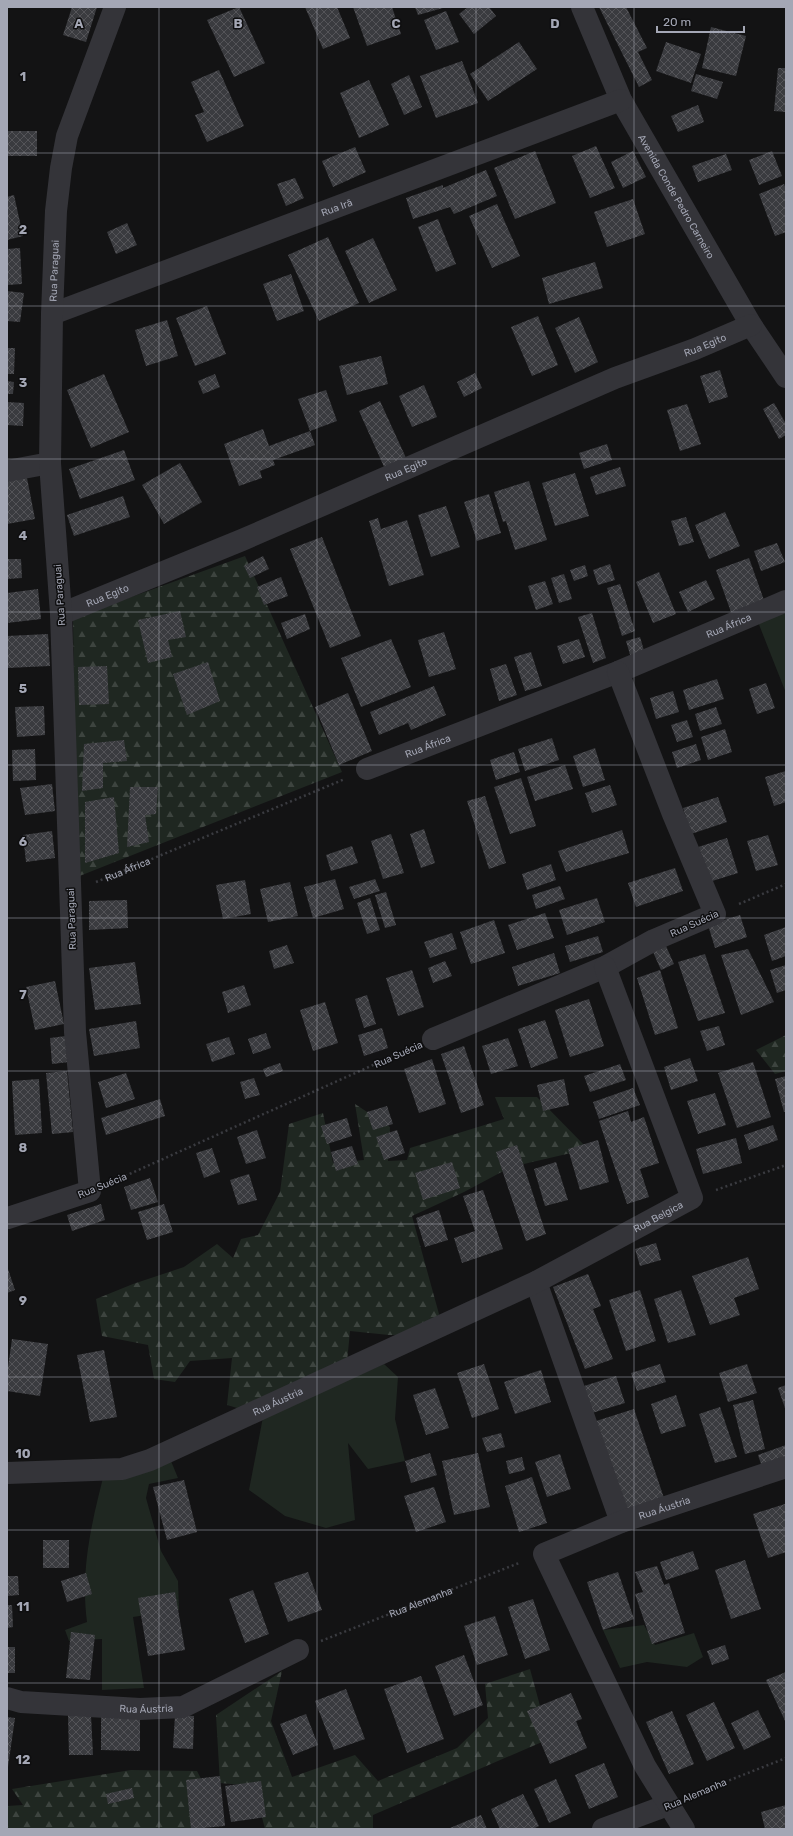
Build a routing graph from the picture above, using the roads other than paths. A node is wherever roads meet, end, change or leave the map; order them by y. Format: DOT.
graph roads {
  1 [pos="115,7"];
  2 [pos="582,7"];
  3 [pos="621,100"];
  4 [pos="52,314"];
  5 [pos="751,325"];
  6 [pos="786,377"];
  7 [pos="50,463"];
  8 [pos="7,471"];
  9 [pos="786,602"];
  10 [pos="61,614"];
  11 [pos="618,672"];
  12 [pos="367,769"];
  13 [pos="604,967"];
  14 [pos="433,1039"];
  15 [pos="90,1192"];
  16 [pos="8,1218"];
  17 [pos="536,1282"];
  18 [pos="786,1467"];
  19 [pos="7,1473"];
  20 [pos="621,1522"];
  21 [pos="298,1650"];
  22 [pos="7,1698"];
  23 [pos="668,1805"];
  24 [pos="603,1829"];
  25 [pos="684,1829"];
  1 -- 4 [label="street, Rua Paraguai"];
  2 -- 3 [label="street, Avenida Conde Pedro Carneiro"];
  3 -- 4 [label="street, Rua Irã"];
  3 -- 5 [label="street, Avenida Conde Pedro Carneiro"];
  4 -- 7 [label="street, Rua Paraguai"];
  5 -- 6 [label="street, Avenida Conde Pedro Carneiro"];
  5 -- 10 [label="street, Rua Egito"];
  7 -- 8 [label="street"];
  7 -- 10 [label="street, Rua Paraguai"];
  9 -- 11 [label="street, Rua África"];
  10 -- 15 [label="street, Rua Paraguai"];
  11 -- 12 [label="street, Rua África"];
  11 -- 13 [label="street, Rua Suécia"];
  13 -- 14 [label="street, Rua Suécia"];
  13 -- 17 [label="street, Rua Belgica"];
  15 -- 16 [label="street, Rua Suécia"];
  17 -- 19 [label="street, Rua Áustria"];
  17 -- 20 [label="street"];
  18 -- 20 [label="street, Rua Áustria"];
  20 -- 23 [label="street, Rua Áustria"];
  21 -- 22 [label="street, Rua Áustria"];
  23 -- 24 [label="street, Rua Alemanha"];
  23 -- 25 [label="street"];
}
